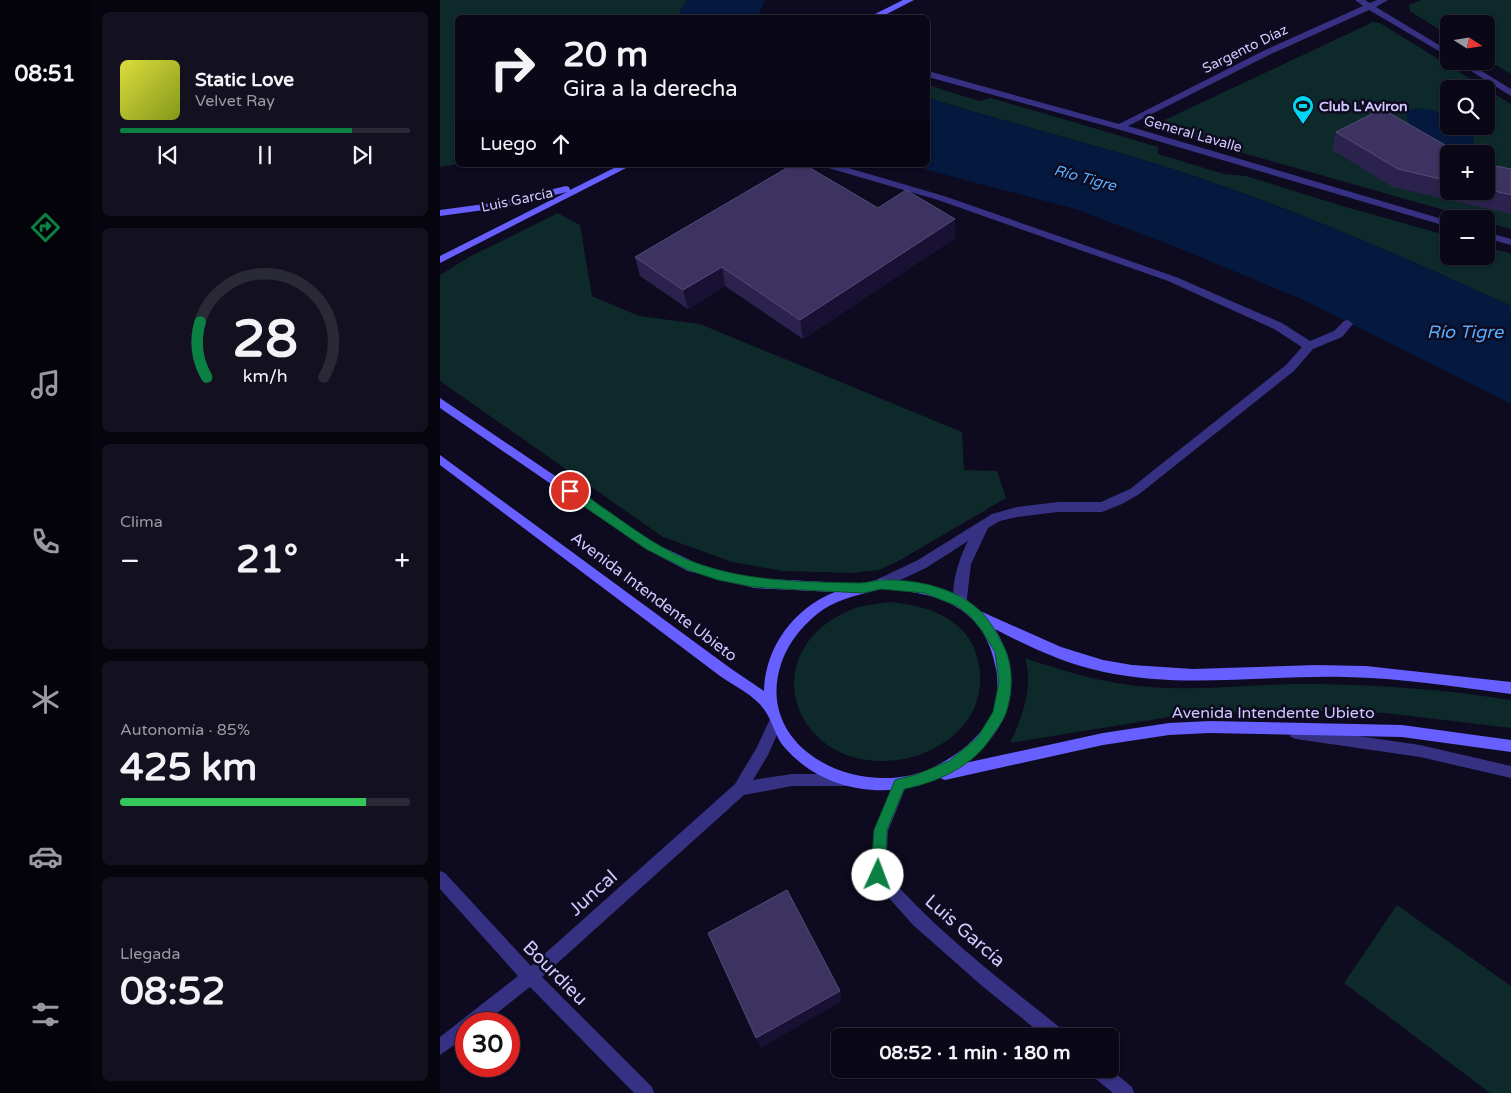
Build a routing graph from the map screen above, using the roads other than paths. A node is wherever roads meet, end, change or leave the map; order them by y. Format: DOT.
graph roads {
  1 [pos="910,0"];
  2 [pos="1359,0"];
  3 [pos="1384,0"];
  4 [pos="1369,7"];
  5 [pos="878,15"];
  6 [pos="1440,50"];
  7 [pos="1474,70"];
  8 [pos="930,75"];
  9 [pos="1511,93"];
  10 [pos="1120,127"];
  11 [pos="623,167"];
  12 [pos="835,167"];
  13 [pos="593,182"];
  14 [pos="440,213"];
  15 [pos="1440,221"];
  16 [pos="1495,238"];
  17 [pos="1511,242"];
  18 [pos="440,260"];
  19 [pos="1348,324"];
  20 [pos="1309,346"];
  21 [pos="440,402"];
  22 [pos="440,459"];
  23 [pos="984,525"];
  24 [pos="881,584"];
  25 [pos="863,588"];
  26 [pos="961,603"];
  27 [pos="974,613"];
  28 [pos="1511,688"];
  29 [pos="774,716"];
  30 [pos="1257,727"];
  31 [pos="1511,746"];
  32 [pos="1511,772"];
  33 [pos="846,780"];
  34 [pos="919,780"];
  35 [pos="900,784"];
  36 [pos="740,789"];
  37 [pos="440,878"];
  38 [pos="531,976"];
  39 [pos="485,1012"];
  40 [pos="1047,1028"];
  41 [pos="455,1035"];
  42 [pos="440,1047"];
  43 [pos="1108,1078"];
  44 [pos="646,1093"];
  45 [pos="1126,1093"];
  1 -- 5 [label="main road"];
  2 -- 4 [label="street"];
  3 -- 4 [label="street, Sargento Díaz"];
  4 -- 6 [label="street"];
  4 -- 10 [label="street, Sargento Díaz"];
  7 -- 9 [label="street"];
  8 -- 10 [label="street, General Lavalle"];
  10 -- 15 [label="street, General Lavalle"];
  11 -- 13 [label="main road"];
  12 -- 20 [label="street"];
  13 -- 14 [label="main road, Luis García"];
  13 -- 18 [label="main road"];
  16 -- 17 [label="street"];
  19 -- 20 [label="street"];
  20 -- 23 [label="street"];
  21 -- 25 [label="main road"];
  22 -- 29 [label="main road, Avenida Intendente Ubieto"];
  23 -- 24 [label="street"];
  23 -- 26 [label="street"];
  24 -- 25 [label="main road"];
  24 -- 26 [label="main road"];
  25 -- 29 [label="main road"];
  26 -- 27 [label="main road"];
  27 -- 28 [label="main road"];
  27 -- 34 [label="main road"];
  29 -- 33 [label="main road"];
  29 -- 36 [label="street, Juncal"];
  30 -- 31 [label="main road, Avenida Intendente Ubieto"];
  30 -- 32 [label="street"];
  30 -- 34 [label="main road, Avenida Intendente Ubieto"];
  33 -- 35 [label="main road"];
  33 -- 36 [label="street"];
  34 -- 35 [label="main road"];
  35 -- 40 [label="street, Luis García"];
  36 -- 38 [label="street, Juncal"];
  37 -- 38 [label="street, Bourdieu"];
  38 -- 39 [label="street, Juncal"];
  38 -- 44 [label="street, Bourdieu"];
  41 -- 42 [label="street"];
  43 -- 45 [label="street"];
}
